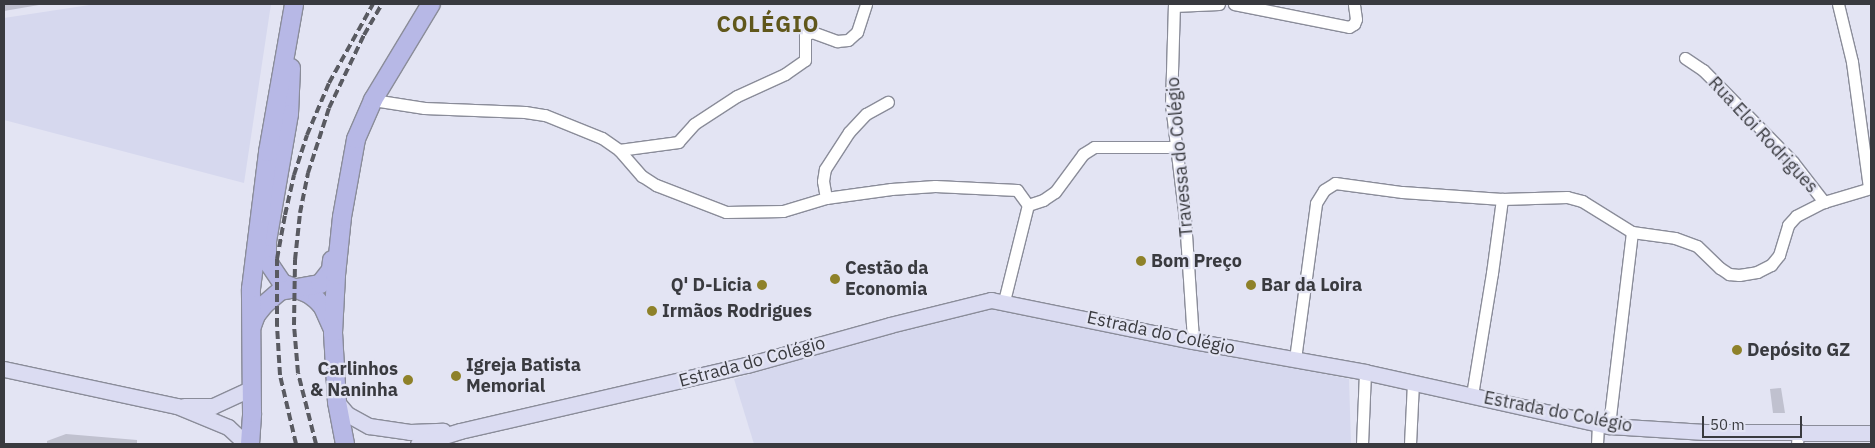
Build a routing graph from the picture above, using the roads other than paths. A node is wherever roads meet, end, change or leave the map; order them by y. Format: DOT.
graph roads {
  1 [pos="294,4"];
  2 [pos="431,4"];
  3 [pos="866,4"];
  4 [pos="1219,4"];
  5 [pos="1234,4"];
  6 [pos="1354,4"];
  7 [pos="1838,4"];
  8 [pos="1174,5"];
  9 [pos="289,42"];
  10 [pos="1685,58"];
  11 [pos="373,100"];
  12 [pos="888,102"];
  13 [pos="1175,147"];
  14 [pos="619,150"];
  15 [pos="1870,188"];
  16 [pos="826,198"];
  17 [pos="1502,199"];
  18 [pos="1824,202"];
  19 [pos="1028,205"];
  20 [pos="342,217"];
  21 [pos="1632,232"];
  22 [pos="291,288"];
  23 [pos="1004,301"];
  24 [pos="251,329"];
  25 [pos="333,333"];
  26 [pos="1193,341"];
  27 [pos="1295,359"];
  28 [pos="4,369"];
  29 [pos="1365,372"];
  30 [pos="1414,382"];
  31 [pos="252,388"];
  32 [pos="1472,395"];
  33 [pos="338,402"];
  34 [pos="177,406"];
  35 [pos="1604,425"];
  36 [pos="460,431"];
  37 [pos="1871,433"];
  38 [pos="1705,438"];
  39 [pos="1797,439"];
  40 [pos="246,444"];
  41 [pos="250,444"];
  42 [pos="345,444"];
  43 [pos="418,444"];
  44 [pos="1362,444"];
  45 [pos="1410,444"];
  46 [pos="1597,444"];
  1 -- 9 [label="main road"];
  2 -- 11 [label="main road"];
  3 -- 14 [label="street"];
  4 -- 8 [label="street"];
  5 -- 6 [label="street"];
  7 -- 15 [label="street"];
  8 -- 13 [label="street, Travessa do Colégio"];
  9 -- 22 [label="main road"];
  9 -- 24 [label="main road"];
  10 -- 18 [label="street, Rua Eloi Rodrigues"];
  11 -- 14 [label="street"];
  11 -- 20 [label="main road"];
  12 -- 16 [label="street"];
  13 -- 19 [label="street"];
  13 -- 26 [label="street, Travessa do Colégio"];
  14 -- 16 [label="street"];
  15 -- 18 [label="street, Rua Eloi Rodrigues"];
  16 -- 19 [label="street"];
  17 -- 21 [label="street"];
  17 -- 27 [label="street"];
  17 -- 32 [label="street"];
  18 -- 21 [label="street"];
  19 -- 23 [label="street"];
  20 -- 22 [label="main road"];
  20 -- 25 [label="main road"];
  21 -- 35 [label="street"];
  22 -- 24 [label="main road"];
  22 -- 25 [label="main road"];
  23 -- 26 [label="main road, Estrada do Colégio"];
  23 -- 36 [label="main road, Estrada do Colégio"];
  24 -- 31 [label="main road"];
  25 -- 33 [label="main road"];
  26 -- 27 [label="main road, Estrada do Colégio"];
  27 -- 29 [label="main road, Estrada do Colégio"];
  28 -- 34 [label="main road"];
  29 -- 30 [label="main road, Estrada do Colégio"];
  29 -- 44 [label="street"];
  30 -- 32 [label="main road, Estrada do Colégio"];
  30 -- 45 [label="street"];
  31 -- 34 [label="main road"];
  31 -- 41 [label="main road"];
  32 -- 35 [label="main road, Estrada do Colégio"];
  33 -- 36 [label="main road, Estrada do Colégio"];
  33 -- 42 [label="main road"];
  34 -- 40 [label="main road"];
  35 -- 38 [label="main road, Estrada do Colégio"];
  35 -- 46 [label="street"];
  36 -- 43 [label="main road, Estrada do Colégio"];
  37 -- 39 [label="main road, Estrada do Colégio"];
  38 -- 39 [label="main road, Estrada do Colégio"];
}
